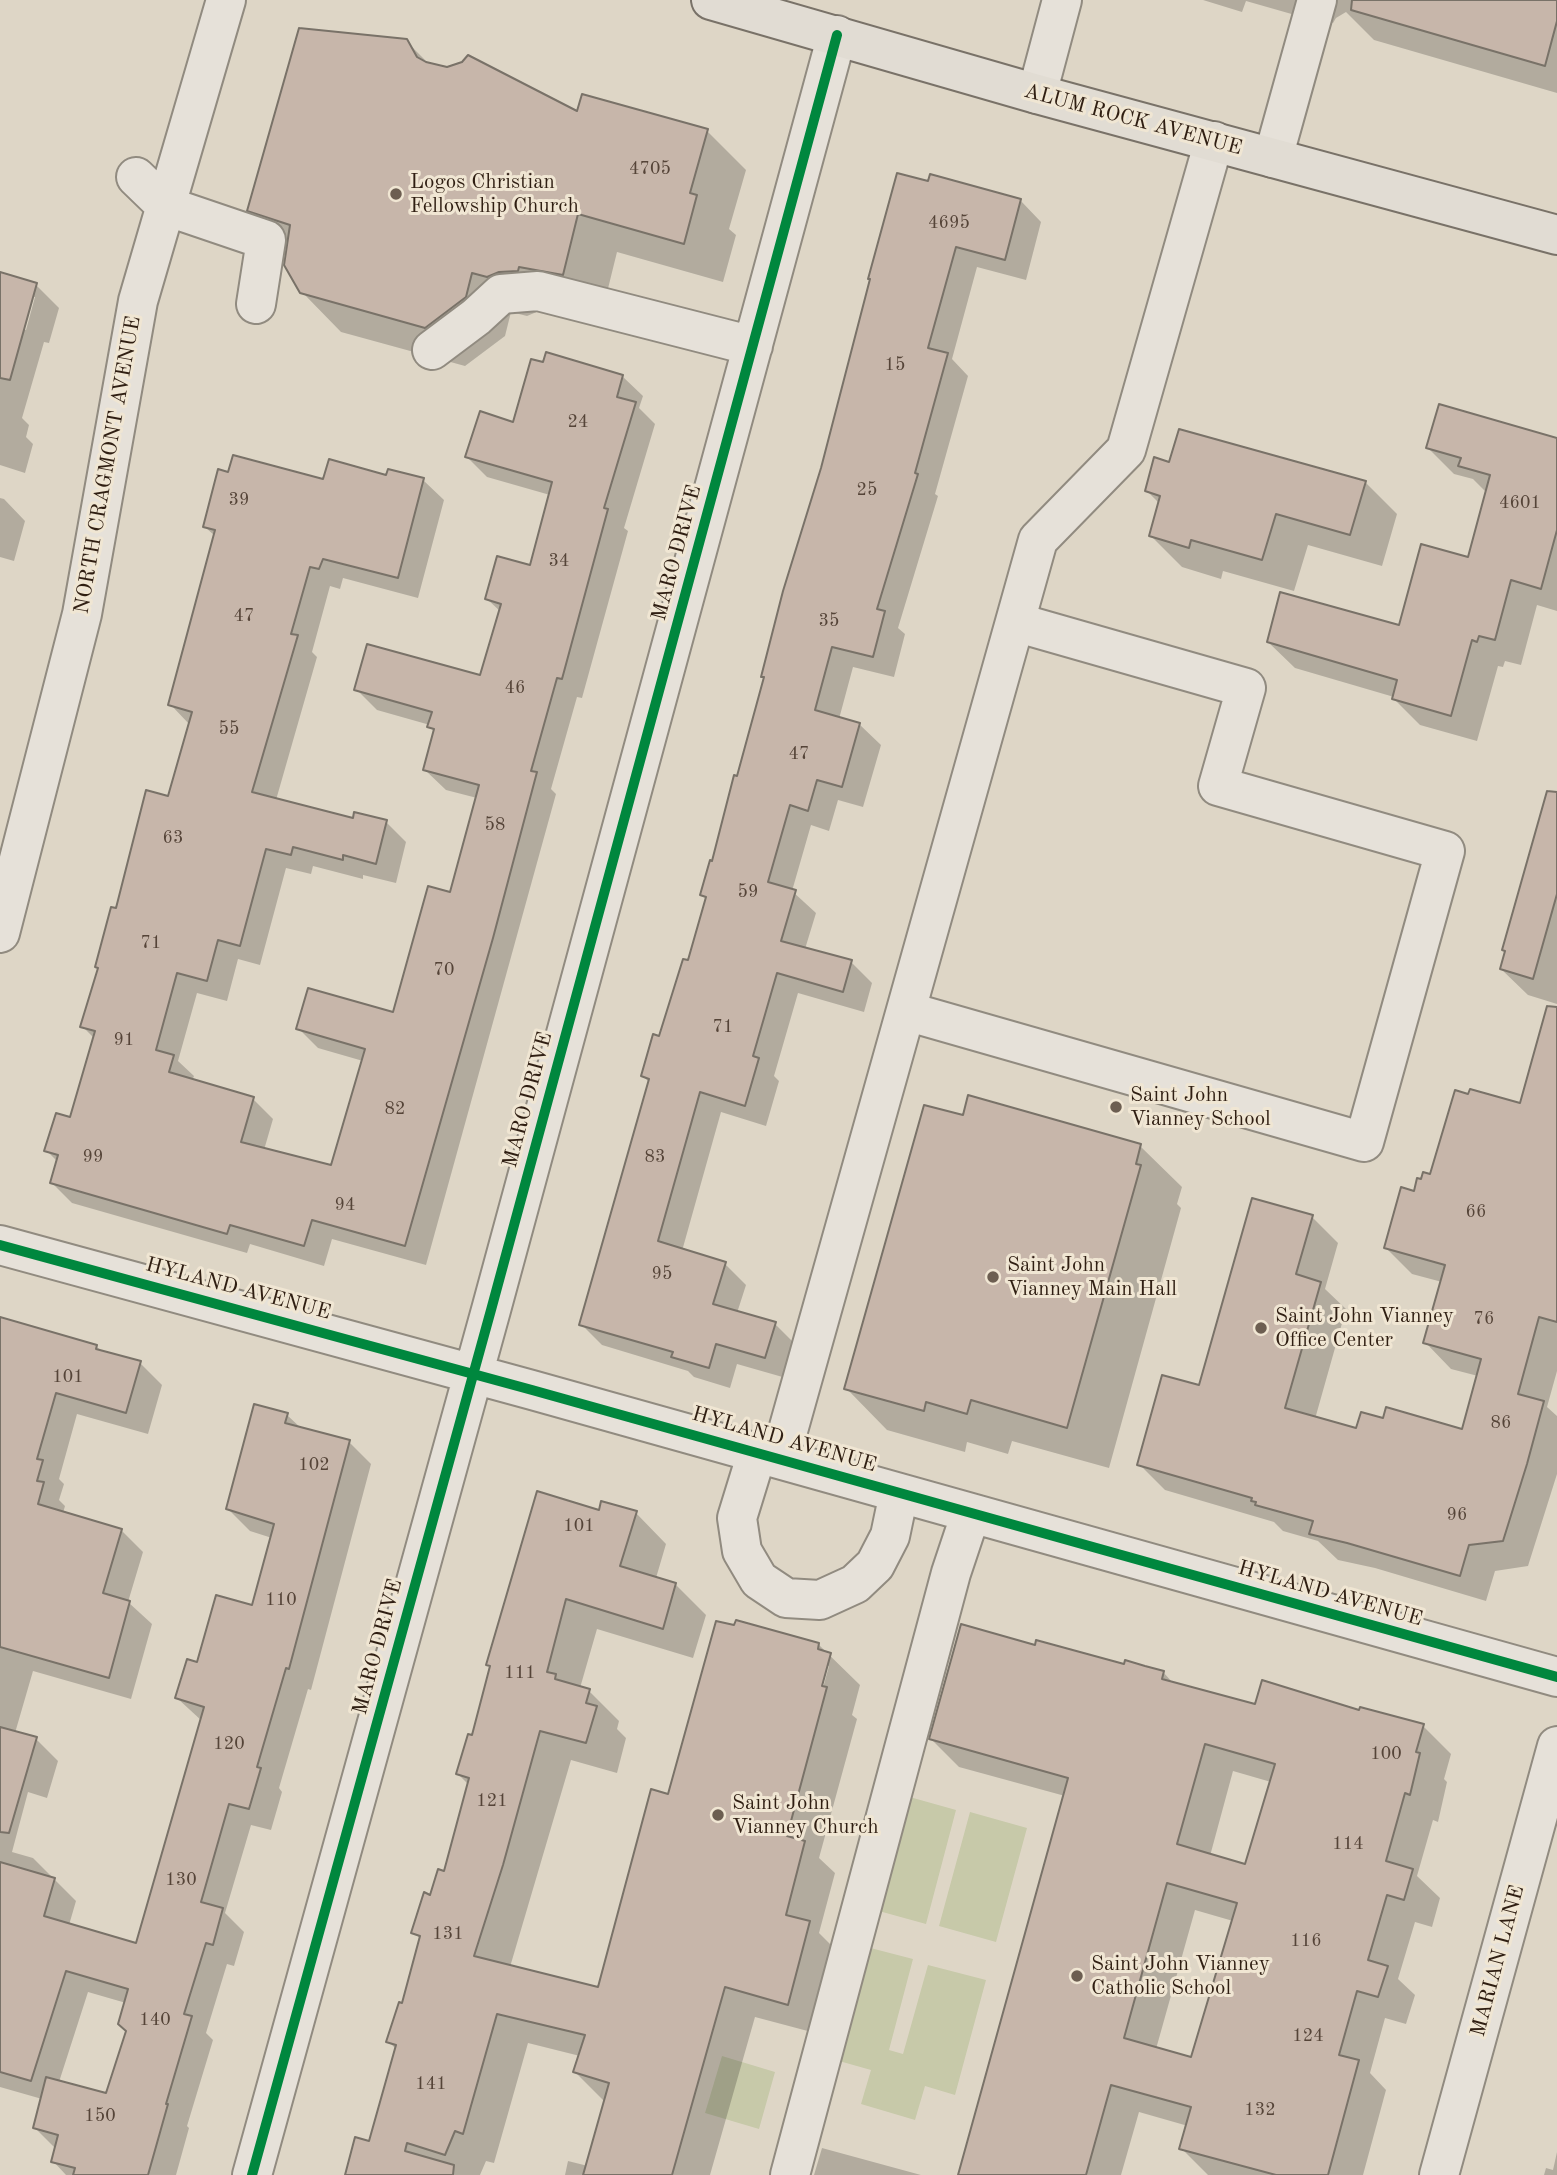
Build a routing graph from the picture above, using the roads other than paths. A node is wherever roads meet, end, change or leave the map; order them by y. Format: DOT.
graph roads {
  1 [pos="226,0"];
  2 [pos="711,0"];
  3 [pos="1062,0"];
  4 [pos="1318,0"];
  5 [pos="837,35"];
  6 [pos="1037,94"];
  7 [pos="1214,141"];
  8 [pos="1273,158"];
  9 [pos="136,177"];
  10 [pos="166,206"];
  11 [pos="1557,235"];
  12 [pos="256,304"];
  13 [pos="753,346"];
  14 [pos="432,350"];
  15 [pos="1015,622"];
  16 [pos="0,933"];
  17 [pos="906,1011"];
  18 [pos="0,1245"];
  19 [pos="473,1374"];
  20 [pos="769,1456"];
  21 [pos="899,1493"];
  22 [pos="971,1513"];
  23 [pos="1557,1677"];
  24 [pos="1557,1746"];
  25 [pos="253,2175"];
  26 [pos="790,2175"];
  27 [pos="1439,2175"];
  1 -- 10 [label="street, NORTH CRAGMONT AVENUE"];
  2 -- 5 [label="main road, ALUM ROCK AVENUE"];
  3 -- 6 [label="street"];
  4 -- 8 [label="street"];
  5 -- 6 [label="main road, ALUM ROCK AVENUE"];
  5 -- 13 [label="street, MARO DRIVE"];
  6 -- 7 [label="main road, ALUM ROCK AVENUE"];
  7 -- 8 [label="main road, ALUM ROCK AVENUE"];
  7 -- 15 [label="street"];
  8 -- 11 [label="main road, ALUM ROCK AVENUE"];
  9 -- 10 [label="street"];
  10 -- 12 [label="street"];
  10 -- 16 [label="street, NORTH CRAGMONT AVENUE"];
  13 -- 14 [label="street"];
  13 -- 19 [label="street, MARO DRIVE"];
  15 -- 17 [label="street"];
  15 -- 17 [label="street"];
  17 -- 20 [label="street"];
  18 -- 19 [label="street, HYLAND AVENUE"];
  19 -- 20 [label="street, HYLAND AVENUE"];
  19 -- 25 [label="street, MARO DRIVE"];
  20 -- 21 [label="street, HYLAND AVENUE"];
  20 -- 21 [label="street"];
  21 -- 22 [label="street, HYLAND AVENUE"];
  22 -- 23 [label="street, HYLAND AVENUE"];
  22 -- 26 [label="street"];
  24 -- 27 [label="street, MARIAN LANE"];
}
